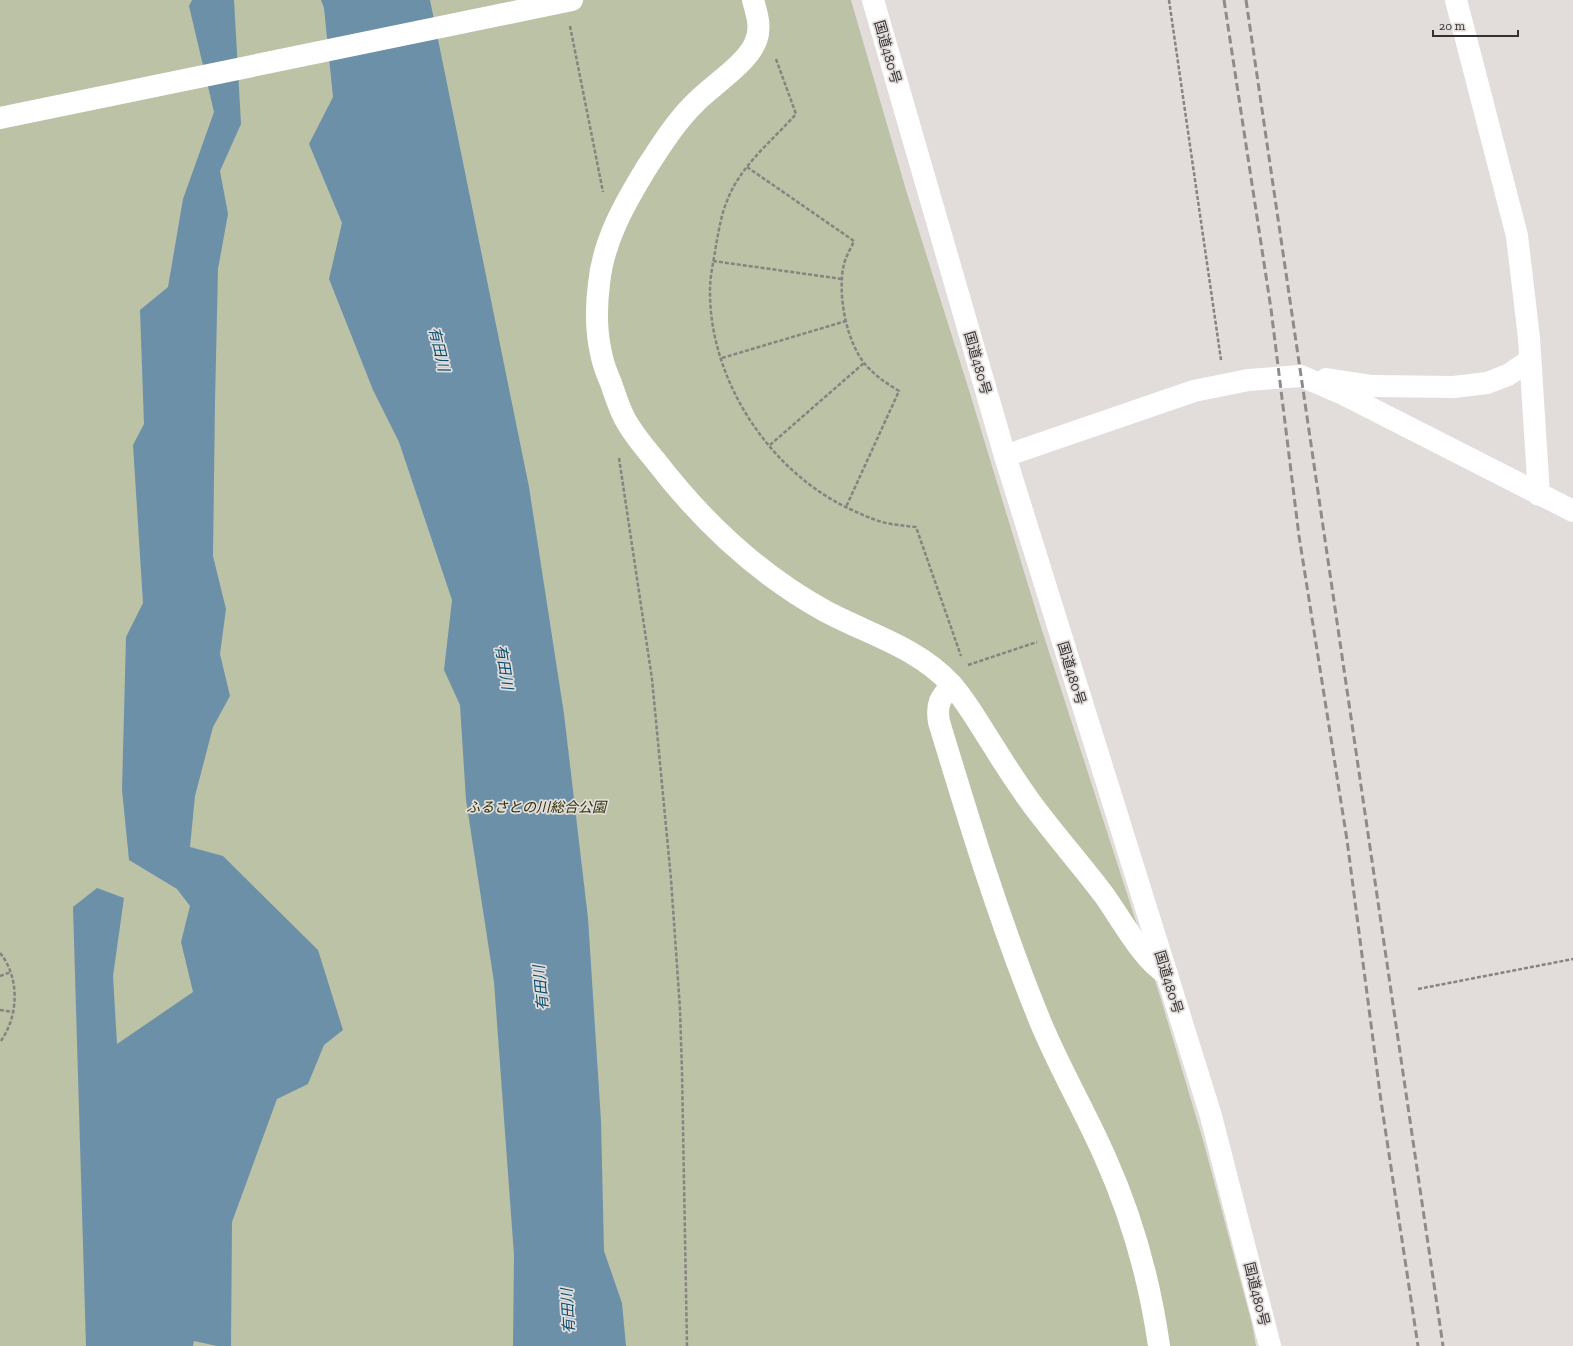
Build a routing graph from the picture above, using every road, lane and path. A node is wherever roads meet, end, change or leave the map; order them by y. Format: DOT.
graph roads {
  1 [pos="572,0"];
  2 [pos="753,0"];
  3 [pos="874,0"];
  4 [pos="1169,0"];
  5 [pos="1456,0"];
  6 [pos="570,23"];
  7 [pos="774,55"];
  8 [pos="0,118"];
  9 [pos="747,167"];
  10 [pos="604,194"];
  11 [pos="713,261"];
  12 [pos="842,279"];
  13 [pos="846,321"];
  14 [pos="722,358"];
  15 [pos="1530,360"];
  16 [pos="864,363"];
  17 [pos="1301,376"];
  18 [pos="1225,385"];
  19 [pos="770,445"];
  20 [pos="619,453"];
  21 [pos="1005,456"];
  22 [pos="1539,495"];
  23 [pos="846,507"];
  24 [pos="1573,511"];
  25 [pos="1040,641"];
  26 [pos="977,662"];
  27 [pos="952,685"];
  28 [pos="0,953"];
  29 [pos="1573,959"];
  30 [pos="11,972"];
  31 [pos="1167,974"];
  32 [pos="0,976"];
  33 [pos="1418,989"];
  34 [pos="0,1010"];
  35 [pos="13,1012"];
  36 [pos="0,1042"];
  37 [pos="687,1346"];
  38 [pos="1159,1346"];
  39 [pos="1270,1346"];
  1 -- 8 [label="main road"];
  2 -- 27 [label="main road"];
  3 -- 21 [label="main road, 国道480号"];
  4 -- 18 [label="path"];
  5 -- 15 [label="main road"];
  6 -- 10 [label="path"];
  7 -- 9 [label="path"];
  9 -- 11 [label="path"];
  9 -- 12 [label="path"];
  11 -- 12 [label="path"];
  11 -- 14 [label="path"];
  12 -- 13 [label="path"];
  13 -- 14 [label="path"];
  13 -- 16 [label="path"];
  14 -- 19 [label="path"];
  15 -- 17 [label="main road"];
  15 -- 22 [label="main road"];
  16 -- 19 [label="path"];
  16 -- 23 [label="path"];
  17 -- 18 [label="main road"];
  17 -- 22 [label="main road"];
  18 -- 21 [label="main road"];
  19 -- 23 [label="path"];
  20 -- 37 [label="path"];
  21 -- 31 [label="main road, 国道480号"];
  22 -- 24 [label="main road"];
  23 -- 27 [label="path"];
  25 -- 26 [label="path"];
  27 -- 31 [label="main road"];
  27 -- 38 [label="main road"];
  28 -- 30 [label="path"];
  29 -- 33 [label="path"];
  30 -- 32 [label="path"];
  30 -- 35 [label="path"];
  31 -- 39 [label="main road, 国道480号"];
  34 -- 35 [label="path"];
  35 -- 36 [label="path"];
}
